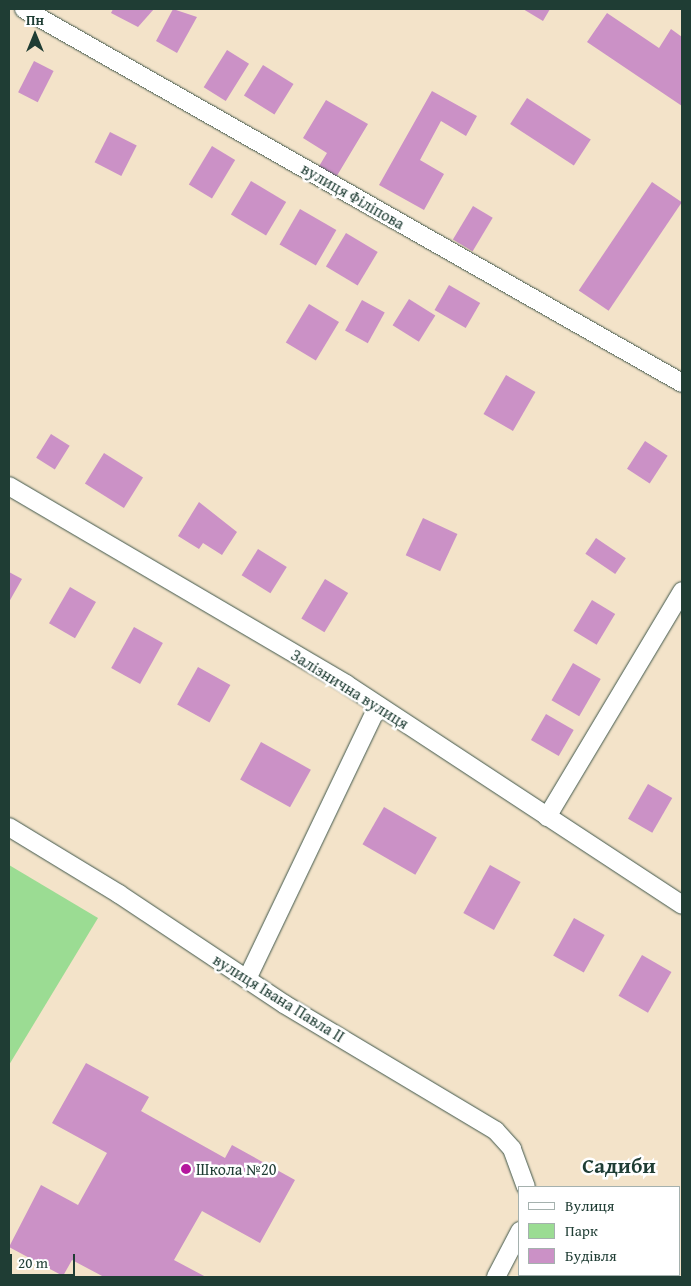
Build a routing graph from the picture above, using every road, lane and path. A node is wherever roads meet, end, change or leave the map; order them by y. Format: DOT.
graph roads {
  1 [pos="24,9"];
  2 [pos="682,383"];
  3 [pos="9,486"];
  4 [pos="682,591"];
  5 [pos="378,706"];
  6 [pos="547,817"];
  7 [pos="9,827"];
  8 [pos="682,905"];
  9 [pos="247,979"];
  10 [pos="526,1186"];
  11 [pos="518,1235"];
  12 [pos="496,1277"];
  1 -- 2 [label="street, вулиця Філіпова"];
  3 -- 5 [label="street, Залізнична вулиця"];
  4 -- 6 [label="street"];
  5 -- 6 [label="street, Залізнична вулиця"];
  5 -- 9 [label="street"];
  6 -- 8 [label="street, Залізнична вулиця"];
  7 -- 9 [label="street, вулиця Івана Павла II"];
  9 -- 10 [label="street, вулиця Івана Павла II"];
  11 -- 12 [label="street"];
}
